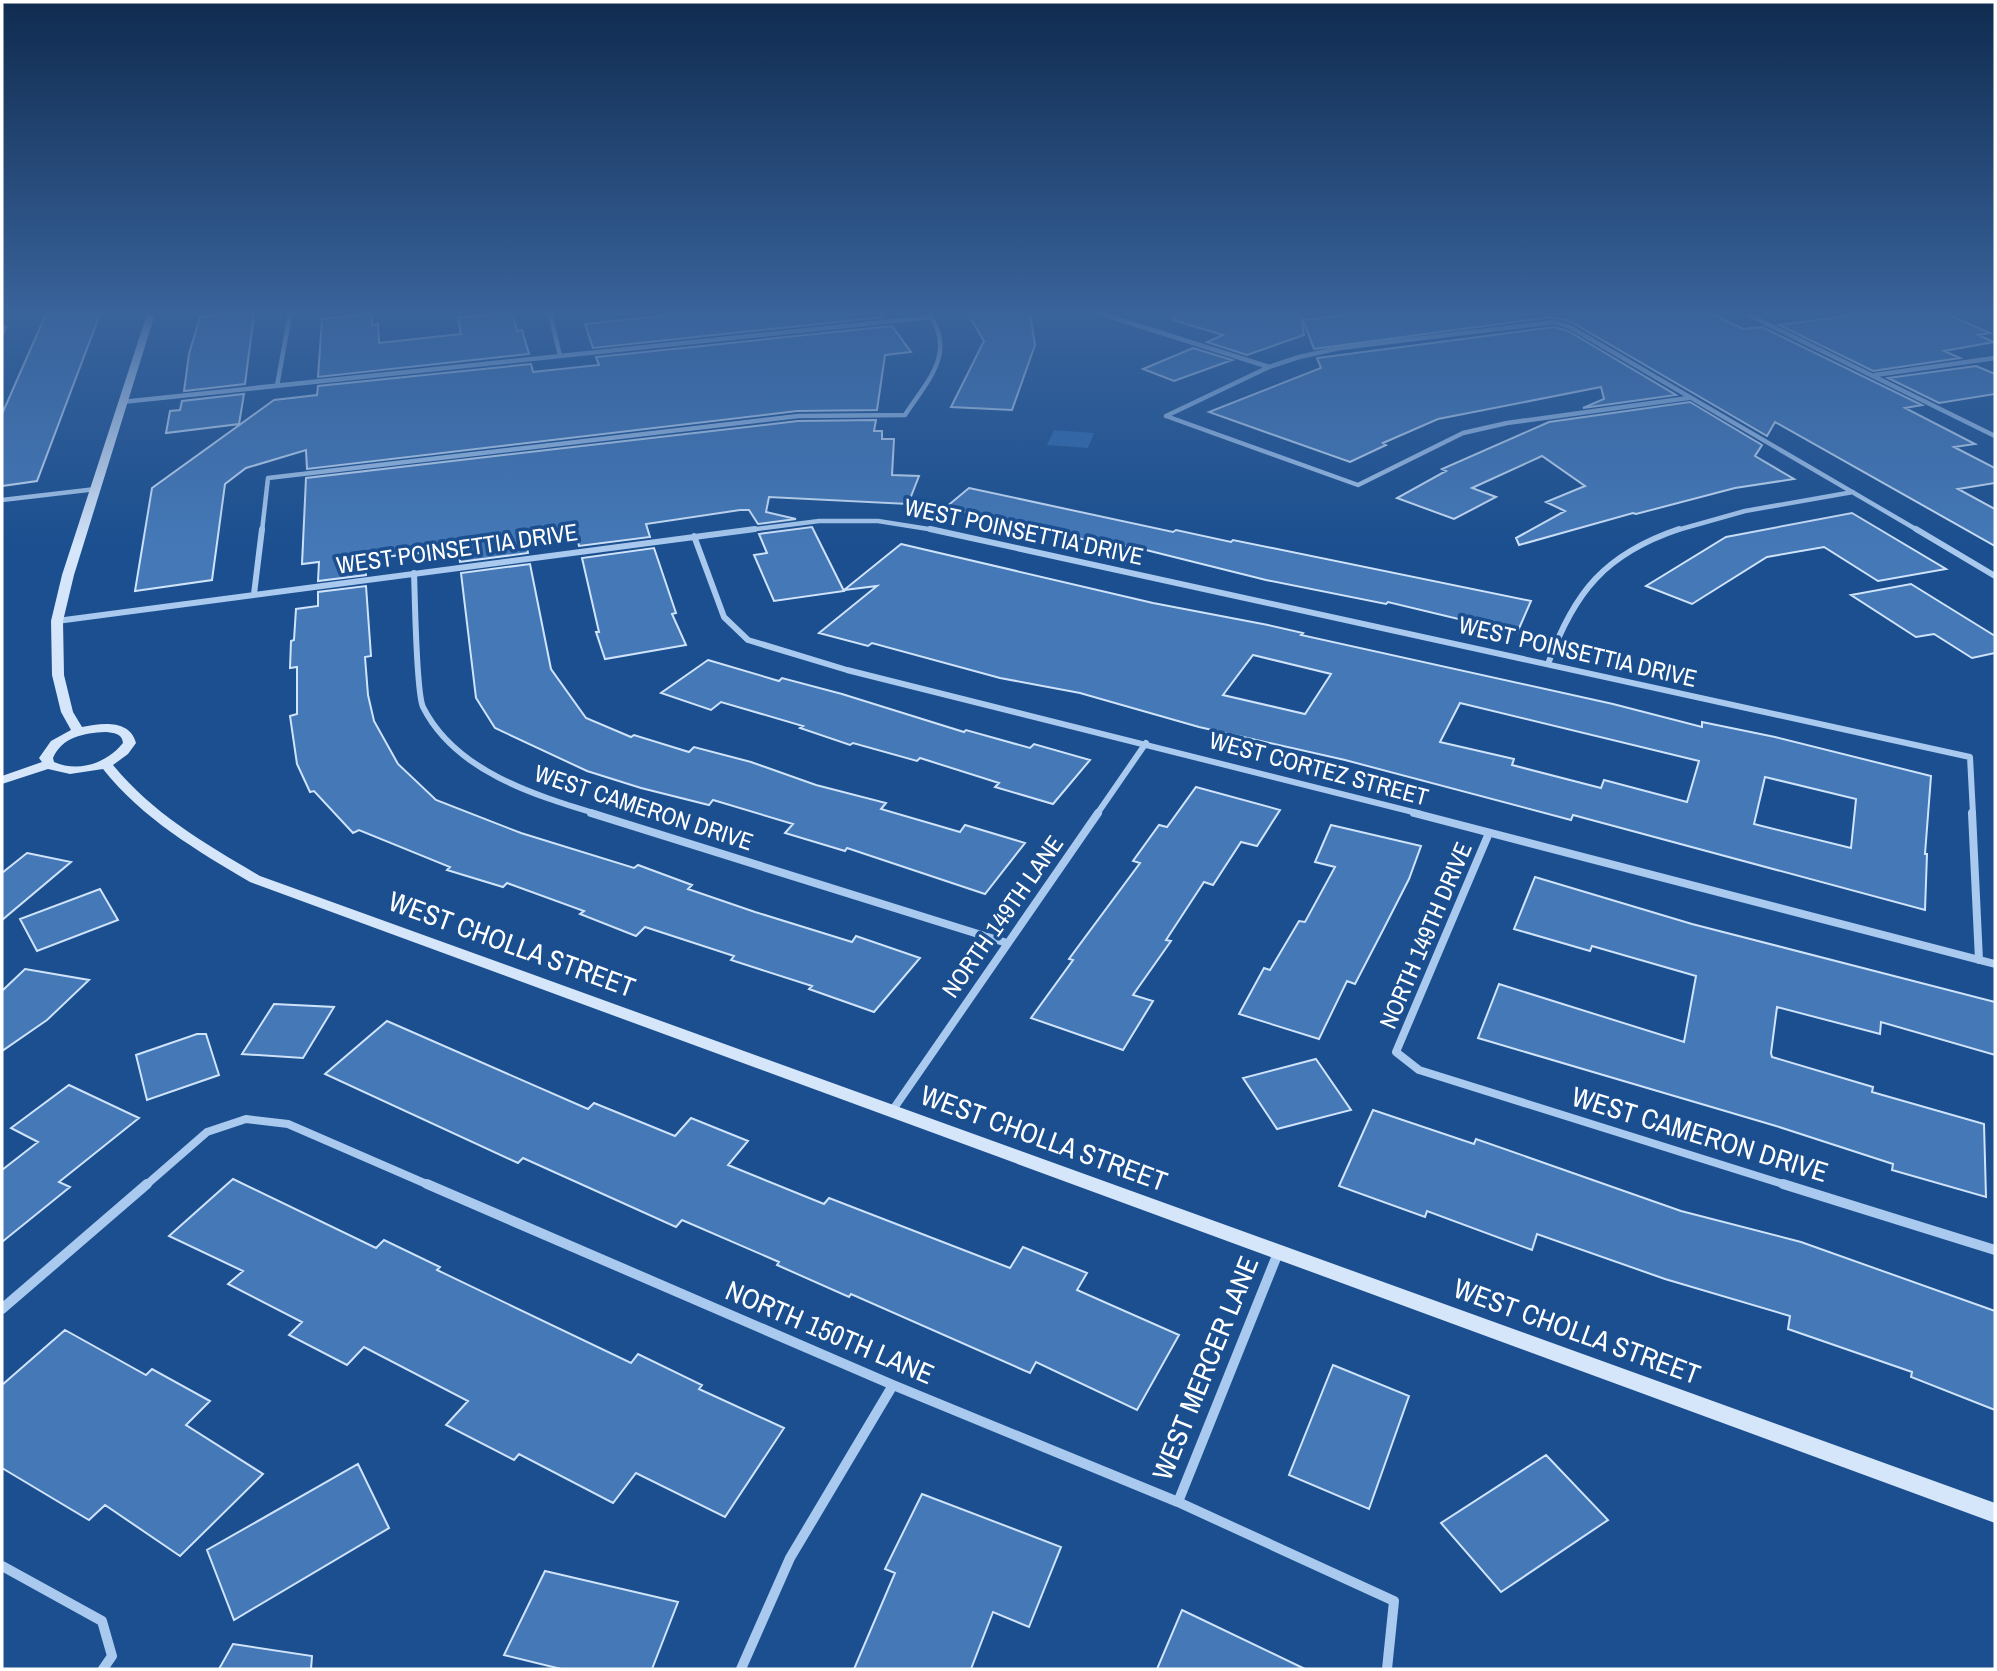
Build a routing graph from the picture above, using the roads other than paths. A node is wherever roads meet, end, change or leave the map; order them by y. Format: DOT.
graph roads {
  1 [pos="125,392"];
  2 [pos="219,392"];
  3 [pos="918,392"];
  4 [pos="1216,392"];
  5 [pos="1679,392"];
  6 [pos="1908,392"];
  7 [pos="1689,398"];
  8 [pos="122,402"];
  9 [pos="1995,436"];
  10 [pos="96,489"];
  11 [pos="1854,492"];
  12 [pos="2,500"];
  13 [pos="694,536"];
  14 [pos="414,573"];
  15 [pos="1995,576"];
  16 [pos="254,594"];
  17 [pos="57,621"];
  18 [pos="1548,664"];
  19 [pos="78,732"];
  20 [pos="1146,743"];
  21 [pos="106,763"];
  22 [pos="48,764"];
  23 [pos="2,780"];
  24 [pos="1489,833"];
  25 [pos="1007,943"];
  26 [pos="1979,960"];
  27 [pos="1995,964"];
  28 [pos="1396,1052"];
  29 [pos="892,1112"];
  30 [pos="1995,1250"];
  31 [pos="1278,1252"];
  32 [pos="2,1309"];
  33 [pos="893,1385"];
  34 [pos="1178,1502"];
  35 [pos="1995,1513"];
  36 [pos="2,1566"];
  37 [pos="103,1669"];
  38 [pos="741,1669"];
  39 [pos="1387,1669"];
  1 -- 8 [label="street"];
  2 -- 8 [label="street"];
  3 -- 16 [label="street"];
  4 -- 7 [label="street"];
  5 -- 7 [label="street"];
  6 -- 9 [label="street"];
  7 -- 11 [label="street"];
  8 -- 10 [label="street"];
  10 -- 12 [label="street"];
  10 -- 17 [label="street"];
  11 -- 15 [label="street"];
  11 -- 18 [label="street"];
  13 -- 14 [label="street, WEST POINSETTIA DRIVE"];
  13 -- 18 [label="street, WEST POINSETTIA DRIVE"];
  13 -- 20 [label="street, WEST CORTEZ STREET"];
  14 -- 16 [label="street, WEST POINSETTIA DRIVE"];
  14 -- 25 [label="street, WEST CAMERON DRIVE"];
  16 -- 17 [label="street, WEST POINSETTIA DRIVE"];
  17 -- 19 [label="street"];
  18 -- 26 [label="street, WEST POINSETTIA DRIVE"];
  19 -- 21 [label="street"];
  19 -- 22 [label="street"];
  20 -- 24 [label="street, WEST CORTEZ STREET"];
  20 -- 25 [label="street, NORTH 149TH LANE"];
  21 -- 22 [label="street"];
  21 -- 29 [label="street, WEST CHOLLA STREET"];
  22 -- 23 [label="street"];
  24 -- 26 [label="street, WEST CORTEZ STREET"];
  24 -- 28 [label="street, NORTH 149TH DRIVE"];
  25 -- 29 [label="street, NORTH 149TH LANE"];
  26 -- 27 [label="street, WEST CORTEZ STREET"];
  28 -- 30 [label="street, WEST CAMERON DRIVE"];
  29 -- 31 [label="street, WEST CHOLLA STREET"];
  31 -- 34 [label="street, WEST MERCER LANE"];
  31 -- 35 [label="street, WEST CHOLLA STREET"];
  32 -- 33 [label="street, NORTH 150TH LANE"];
  33 -- 34 [label="street, NORTH 150TH LANE"];
  33 -- 38 [label="street"];
  34 -- 39 [label="street, NORTH 150TH LANE"];
  36 -- 37 [label="street"];
}
